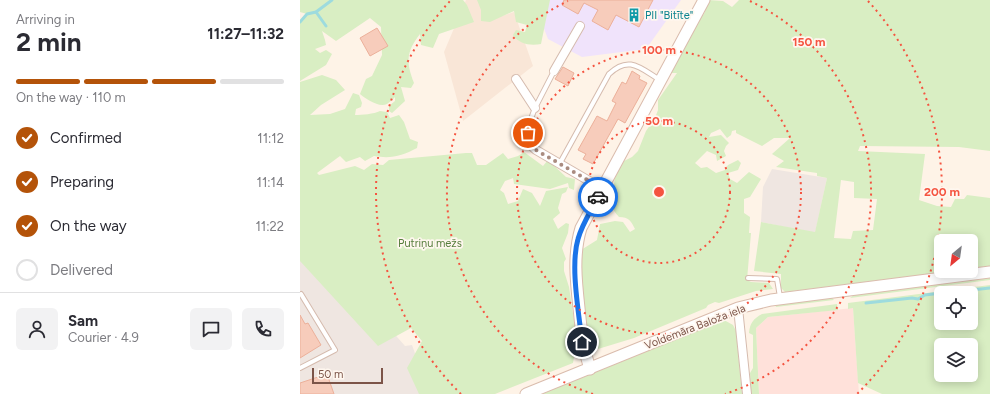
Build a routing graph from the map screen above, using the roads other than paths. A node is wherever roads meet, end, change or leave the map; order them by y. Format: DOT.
graph roads {
  1 [pos="704,0"];
  2 [pos="580,26"];
  3 [pos="554,71"];
  4 [pos="516,79"];
  5 [pos="661,81"];
  6 [pos="535,108"];
  7 [pos="527,142"];
  8 [pos="560,163"];
  9 [pos="603,189"];
  10 [pos="990,272"];
  11 [pos="748,278"];
  12 [pos="301,294"];
  13 [pos="780,300"];
  14 [pos="738,308"];
  15 [pos="300,368"];
  16 [pos="590,369"];
  17 [pos="526,394"];
  18 [pos="747,394"];
  1 -- 5 [label="main road"];
  2 -- 3 [label="street"];
  3 -- 6 [label="lane"];
  4 -- 6 [label="street"];
  5 -- 8 [label="lane"];
  5 -- 9 [label="main road"];
  6 -- 7 [label="lane"];
  7 -- 8 [label="street"];
  8 -- 9 [label="street"];
  9 -- 16 [label="main road"];
  10 -- 13 [label="main road, Voldemāra Baloža iela"];
  11 -- 13 [label="lane"];
  12 -- 15 [label="lane"];
  13 -- 14 [label="main road, Voldemāra Baloža iela"];
  14 -- 16 [label="main road, Voldemāra Baloža iela"];
  14 -- 18 [label="street"];
  16 -- 17 [label="main road, Voldemāra Baloža iela"];
}
